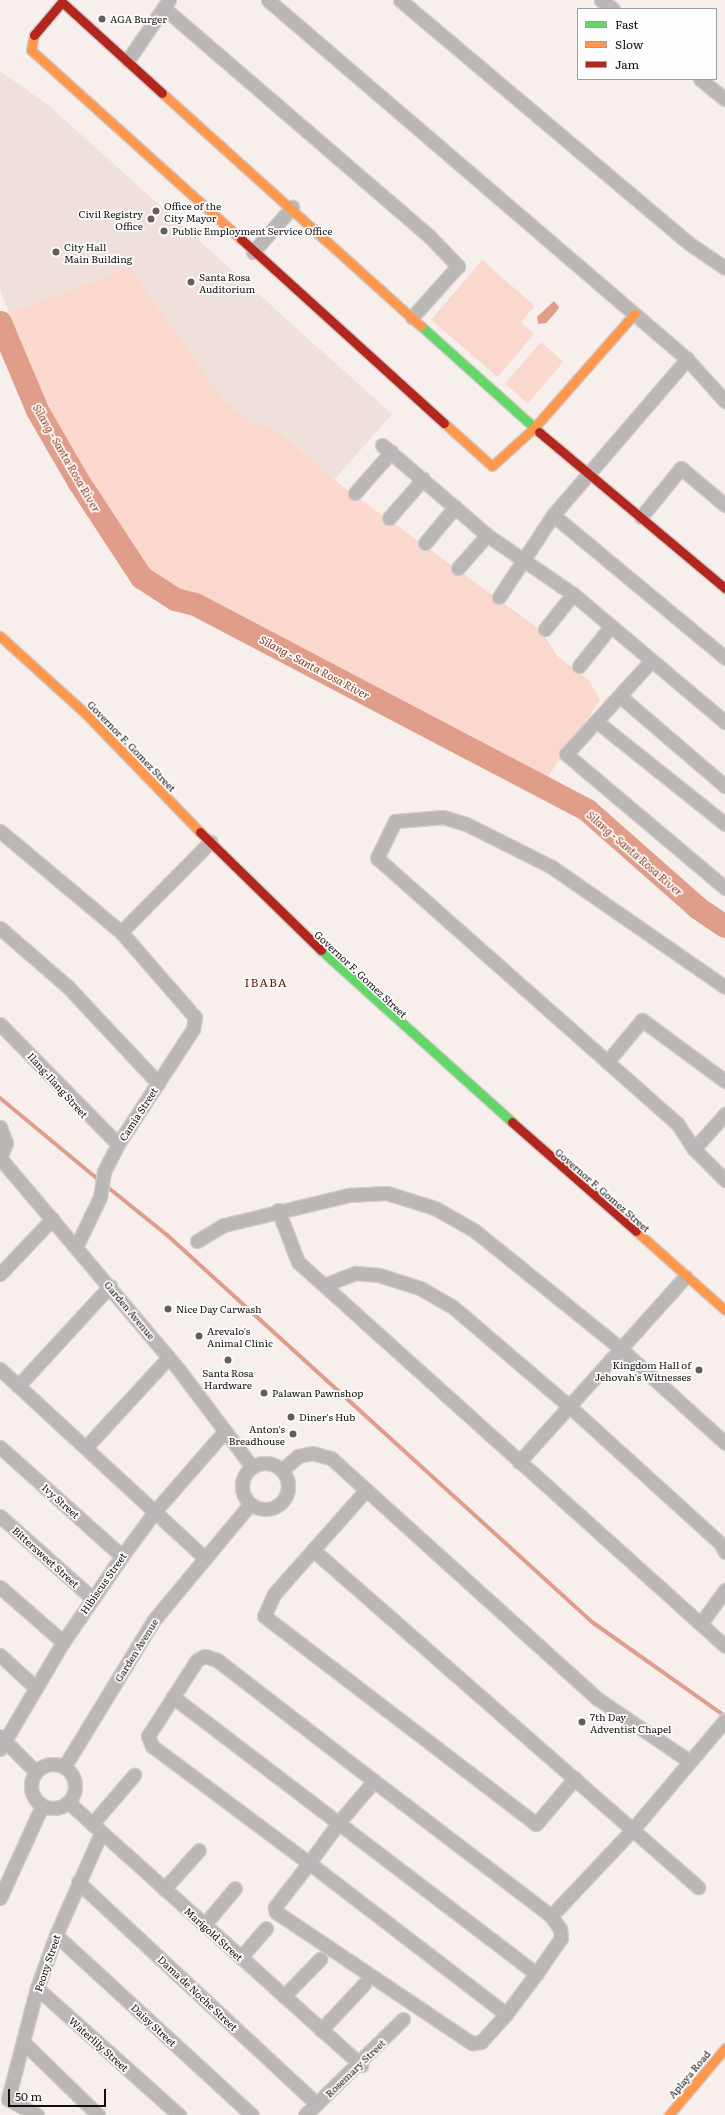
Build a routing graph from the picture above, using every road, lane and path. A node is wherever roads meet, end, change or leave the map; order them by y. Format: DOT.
graph roads {
  1 [pos="268,0"];
  2 [pos="400,0"];
  3 [pos="601,0"];
  4 [pos="166,4"];
  5 [pos="612,8"];
  6 [pos="128,60"];
  7 [pos="701,80"];
  8 [pos="725,99"];
  9 [pos="292,207"];
  10 [pos="253,252"];
  11 [pos="725,268"];
  12 [pos="634,314"];
  13 [pos="412,317"];
  14 [pos="687,359"];
  15 [pos="725,401"];
  16 [pos="534,428"];
  17 [pos="588,473"];
  18 [pos="423,480"];
  19 [pos="356,493"];
  20 [pos="725,505"];
  21 [pos="455,507"];
  22 [pos="553,515"];
  23 [pos="641,517"];
  24 [pos="389,518"];
  25 [pos="487,535"];
  26 [pos="425,543"];
  27 [pos="523,557"];
  28 [pos="458,568"];
  29 [pos="725,588"];
  30 [pos="573,594"];
  31 [pos="499,597"];
  32 [pos="611,626"];
  33 [pos="545,629"];
  34 [pos="0,636"];
  35 [pos="725,658"];
  36 [pos="651,661"];
  37 [pos="579,666"];
  38 [pos="621,697"];
  39 [pos="596,720"];
  40 [pos="725,722"];
  41 [pos="725,786"];
  42 [pos="725,824"];
  43 [pos="0,831"];
  44 [pos="210,842"];
  45 [pos="725,888"];
  46 [pos="0,928"];
  47 [pos="121,932"];
  48 [pos="725,987"];
  49 [pos="0,1024"];
  50 [pos="607,1062"];
  51 [pos="725,1081"];
  52 [pos="158,1083"];
  53 [pos="725,1114"];
  54 [pos="0,1127"];
  55 [pos="118,1144"];
  56 [pos="694,1149"];
  57 [pos="0,1158"];
  58 [pos="725,1180"];
  59 [pos="278,1210"];
  60 [pos="52,1219"];
  61 [pos="197,1241"];
  62 [pos="76,1247"];
  63 [pos="0,1274"];
  64 [pos="685,1277"];
  65 [pos="324,1285"];
  66 [pos="110,1286"];
  67 [pos="725,1310"];
  68 [pos="620,1348"];
  69 [pos="169,1357"];
  70 [pos="0,1369"];
  71 [pos="18,1386"];
  72 [pos="569,1406"];
  73 [pos="225,1431"];
  74 [pos="725,1443"];
  75 [pos="0,1447"];
  76 [pos="86,1447"];
  77 [pos="519,1462"];
  78 [pos="252,1468"];
  79 [pos="282,1470"];
  80 [pos="366,1490"];
  81 [pos="250,1504"];
  82 [pos="156,1510"];
  83 [pos="0,1516"];
  84 [pos="313,1550"];
  85 [pos="725,1552"];
  86 [pos="122,1556"];
  87 [pos="205,1558"];
  88 [pos="0,1587"];
  89 [pos="725,1590"];
  90 [pos="92,1598"];
  91 [pos="701,1623"];
  92 [pos="63,1642"];
  93 [pos="725,1646"];
  94 [pos="0,1655"];
  95 [pos="36,1688"];
  96 [pos="173,1697"];
  97 [pos="725,1720"];
  98 [pos="1,1742"];
  99 [pos="689,1761"];
  100 [pos="64,1767"];
  101 [pos="36,1772"];
  102 [pos="134,1775"];
  103 [pos="575,1778"];
  104 [pos="374,1781"];
  105 [pos="68,1802"];
  106 [pos="42,1806"];
  107 [pos="339,1822"];
  108 [pos="96,1828"];
  109 [pos="633,1829"];
  110 [pos="199,1850"];
  111 [pos="309,1863"];
  112 [pos="78,1882"];
  113 [pos="698,1887"];
  114 [pos="235,1888"];
  115 [pos="164,1889"];
  116 [pos="0,1898"];
  117 [pos="551,1916"];
  118 [pos="204,1925"];
  119 [pos="266,1928"];
  120 [pos="56,1934"];
  121 [pos="240,1958"];
  122 [pos="320,1959"];
  123 [pos="536,1974"];
  124 [pos="364,1984"];
  125 [pos="37,1988"];
  126 [pos="284,1996"];
  127 [pos="506,2014"];
  128 [pos="403,2020"];
  129 [pos="321,2030"];
  130 [pos="23,2042"];
  131 [pos="725,2048"];
  132 [pos="361,2065"];
  133 [pos="317,2104"];
  134 [pos="37,2115"];
  135 [pos="98,2115"];
  136 [pos="179,2115"];
  137 [pos="252,2115"];
  138 [pos="305,2115"];
  139 [pos="669,2115"];
  1 -- 12 [label="street"];
  2 -- 11 [label="street"];
  3 -- 5 [label="street"];
  4 -- 6 [label="street"];
  4 -- 13 [label="street"];
  6 -- 9 [label="street"];
  6 -- 10 [label="street"];
  7 -- 8 [label="street"];
  9 -- 10 [label="street"];
  9 -- 13 [label="street"];
  10 -- 16 [label="street"];
  12 -- 14 [label="street"];
  12 -- 16 [label="street"];
  13 -- 16 [label="street"];
  14 -- 15 [label="street"];
  14 -- 17 [label="street"];
  16 -- 17 [label="street"];
  17 -- 22 [label="street"];
  17 -- 23 [label="street"];
  18 -- 19 [label="street"];
  18 -- 21 [label="street"];
  18 -- 24 [label="street"];
  20 -- 23 [label="street"];
  21 -- 25 [label="street"];
  21 -- 26 [label="street"];
  22 -- 27 [label="street"];
  22 -- 35 [label="street"];
  23 -- 29 [label="street"];
  25 -- 27 [label="street"];
  25 -- 28 [label="street"];
  27 -- 30 [label="street"];
  27 -- 31 [label="street"];
  30 -- 32 [label="street"];
  30 -- 33 [label="street"];
  32 -- 36 [label="street"];
  32 -- 37 [label="street"];
  34 -- 44 [label="street, Governor F. Gomez Street"];
  36 -- 38 [label="street"];
  36 -- 40 [label="street"];
  38 -- 39 [label="street"];
  38 -- 41 [label="street"];
  39 -- 42 [label="street"];
  39 -- 45 [label="street"];
  43 -- 47 [label="street"];
  44 -- 47 [label="street"];
  44 -- 64 [label="street, Governor F. Gomez Street"];
  46 -- 52 [label="street"];
  47 -- 52 [label="street, Camia Street"];
  48 -- 50 [label="street"];
  49 -- 55 [label="street, Ilang-Ilang Street"];
  50 -- 51 [label="street"];
  50 -- 56 [label="street"];
  52 -- 55 [label="street, Camia Street"];
  53 -- 56 [label="street"];
  54 -- 57 [label="street"];
  55 -- 62 [label="street, Camia Street"];
  56 -- 58 [label="street"];
  57 -- 60 [label="street, Garden Avenue"];
  59 -- 61 [label="street"];
  59 -- 65 [label="street"];
  59 -- 68 [label="street"];
  60 -- 62 [label="street, Garden Avenue"];
  60 -- 63 [label="street"];
  62 -- 66 [label="street, Garden Avenue"];
  64 -- 67 [label="street, Governor F. Gomez Street"];
  64 -- 68 [label="street"];
  65 -- 72 [label="street"];
  65 -- 77 [label="street"];
  66 -- 69 [label="street, Garden Avenue"];
  66 -- 71 [label="street"];
  68 -- 72 [label="street"];
  68 -- 74 [label="street"];
  69 -- 73 [label="street, Garden Avenue"];
  69 -- 76 [label="street"];
  70 -- 71 [label="street"];
  71 -- 76 [label="street"];
  72 -- 77 [label="street"];
  72 -- 85 [label="street"];
  73 -- 78 [label="street, Garden Avenue"];
  73 -- 82 [label="street, Hibiscus Street"];
  75 -- 86 [label="street, Ivy Street"];
  76 -- 82 [label="street"];
  77 -- 91 [label="street"];
  78 -- 79 [label="street"];
  78 -- 81 [label="street"];
  79 -- 80 [label="street"];
  79 -- 81 [label="street"];
  80 -- 84 [label="street"];
  80 -- 99 [label="street"];
  81 -- 87 [label="street, Garden Avenue"];
  82 -- 86 [label="street, Hibiscus Street"];
  82 -- 87 [label="street"];
  83 -- 90 [label="street, Bittersweet Street"];
  84 -- 103 [label="street"];
  84 -- 103 [label="street"];
  86 -- 90 [label="street, Hibiscus Street"];
  87 -- 100 [label="street, Garden Avenue"];
  88 -- 92 [label="street"];
  89 -- 91 [label="street"];
  90 -- 92 [label="street, Hibiscus Street"];
  91 -- 93 [label="street"];
  92 -- 95 [label="street, Hibiscus Street"];
  94 -- 95 [label="street"];
  95 -- 98 [label="street, Hibiscus Street"];
  96 -- 104 [label="street"];
  96 -- 107 [label="street"];
  96 -- 111 [label="street"];
  97 -- 99 [label="street"];
  98 -- 101 [label="street"];
  99 -- 109 [label="street"];
  100 -- 101 [label="street"];
  100 -- 105 [label="street"];
  101 -- 106 [label="street"];
  102 -- 108 [label="street, Peony Street"];
  103 -- 109 [label="street"];
  104 -- 107 [label="street"];
  104 -- 117 [label="street"];
  105 -- 106 [label="street"];
  105 -- 108 [label="street, Marigold Street"];
  106 -- 116 [label="street"];
  107 -- 111 [label="street"];
  107 -- 123 [label="street"];
  108 -- 112 [label="street, Peony Street"];
  108 -- 115 [label="street, Marigold Street"];
  109 -- 113 [label="street"];
  109 -- 117 [label="street"];
  110 -- 115 [label="street"];
  111 -- 127 [label="street"];
  111 -- 127 [label="street"];
  112 -- 120 [label="street, Peony Street"];
  112 -- 133 [label="street, Dama de Noche Street"];
  114 -- 118 [label="street"];
  115 -- 118 [label="street, Marigold Street"];
  117 -- 123 [label="street"];
  118 -- 121 [label="street, Marigold Street"];
  119 -- 121 [label="street"];
  120 -- 125 [label="street, Peony Street"];
  120 -- 137 [label="street, Daisy Street"];
  121 -- 126 [label="street, Marigold Street"];
  122 -- 126 [label="street"];
  123 -- 127 [label="street"];
  124 -- 129 [label="street"];
  125 -- 130 [label="street, Peony Street"];
  125 -- 136 [label="street, Waterlily Street"];
  126 -- 129 [label="street, Marigold Street"];
  128 -- 132 [label="street, Rosemary Street"];
  129 -- 132 [label="street, Marigold Street"];
  130 -- 134 [label="street, Peony Street"];
  130 -- 135 [label="street"];
  131 -- 139 [label="street, Aplaya Road"];
  132 -- 133 [label="street, Rosemary Street"];
  133 -- 138 [label="street, Rosemary Street"];
}
